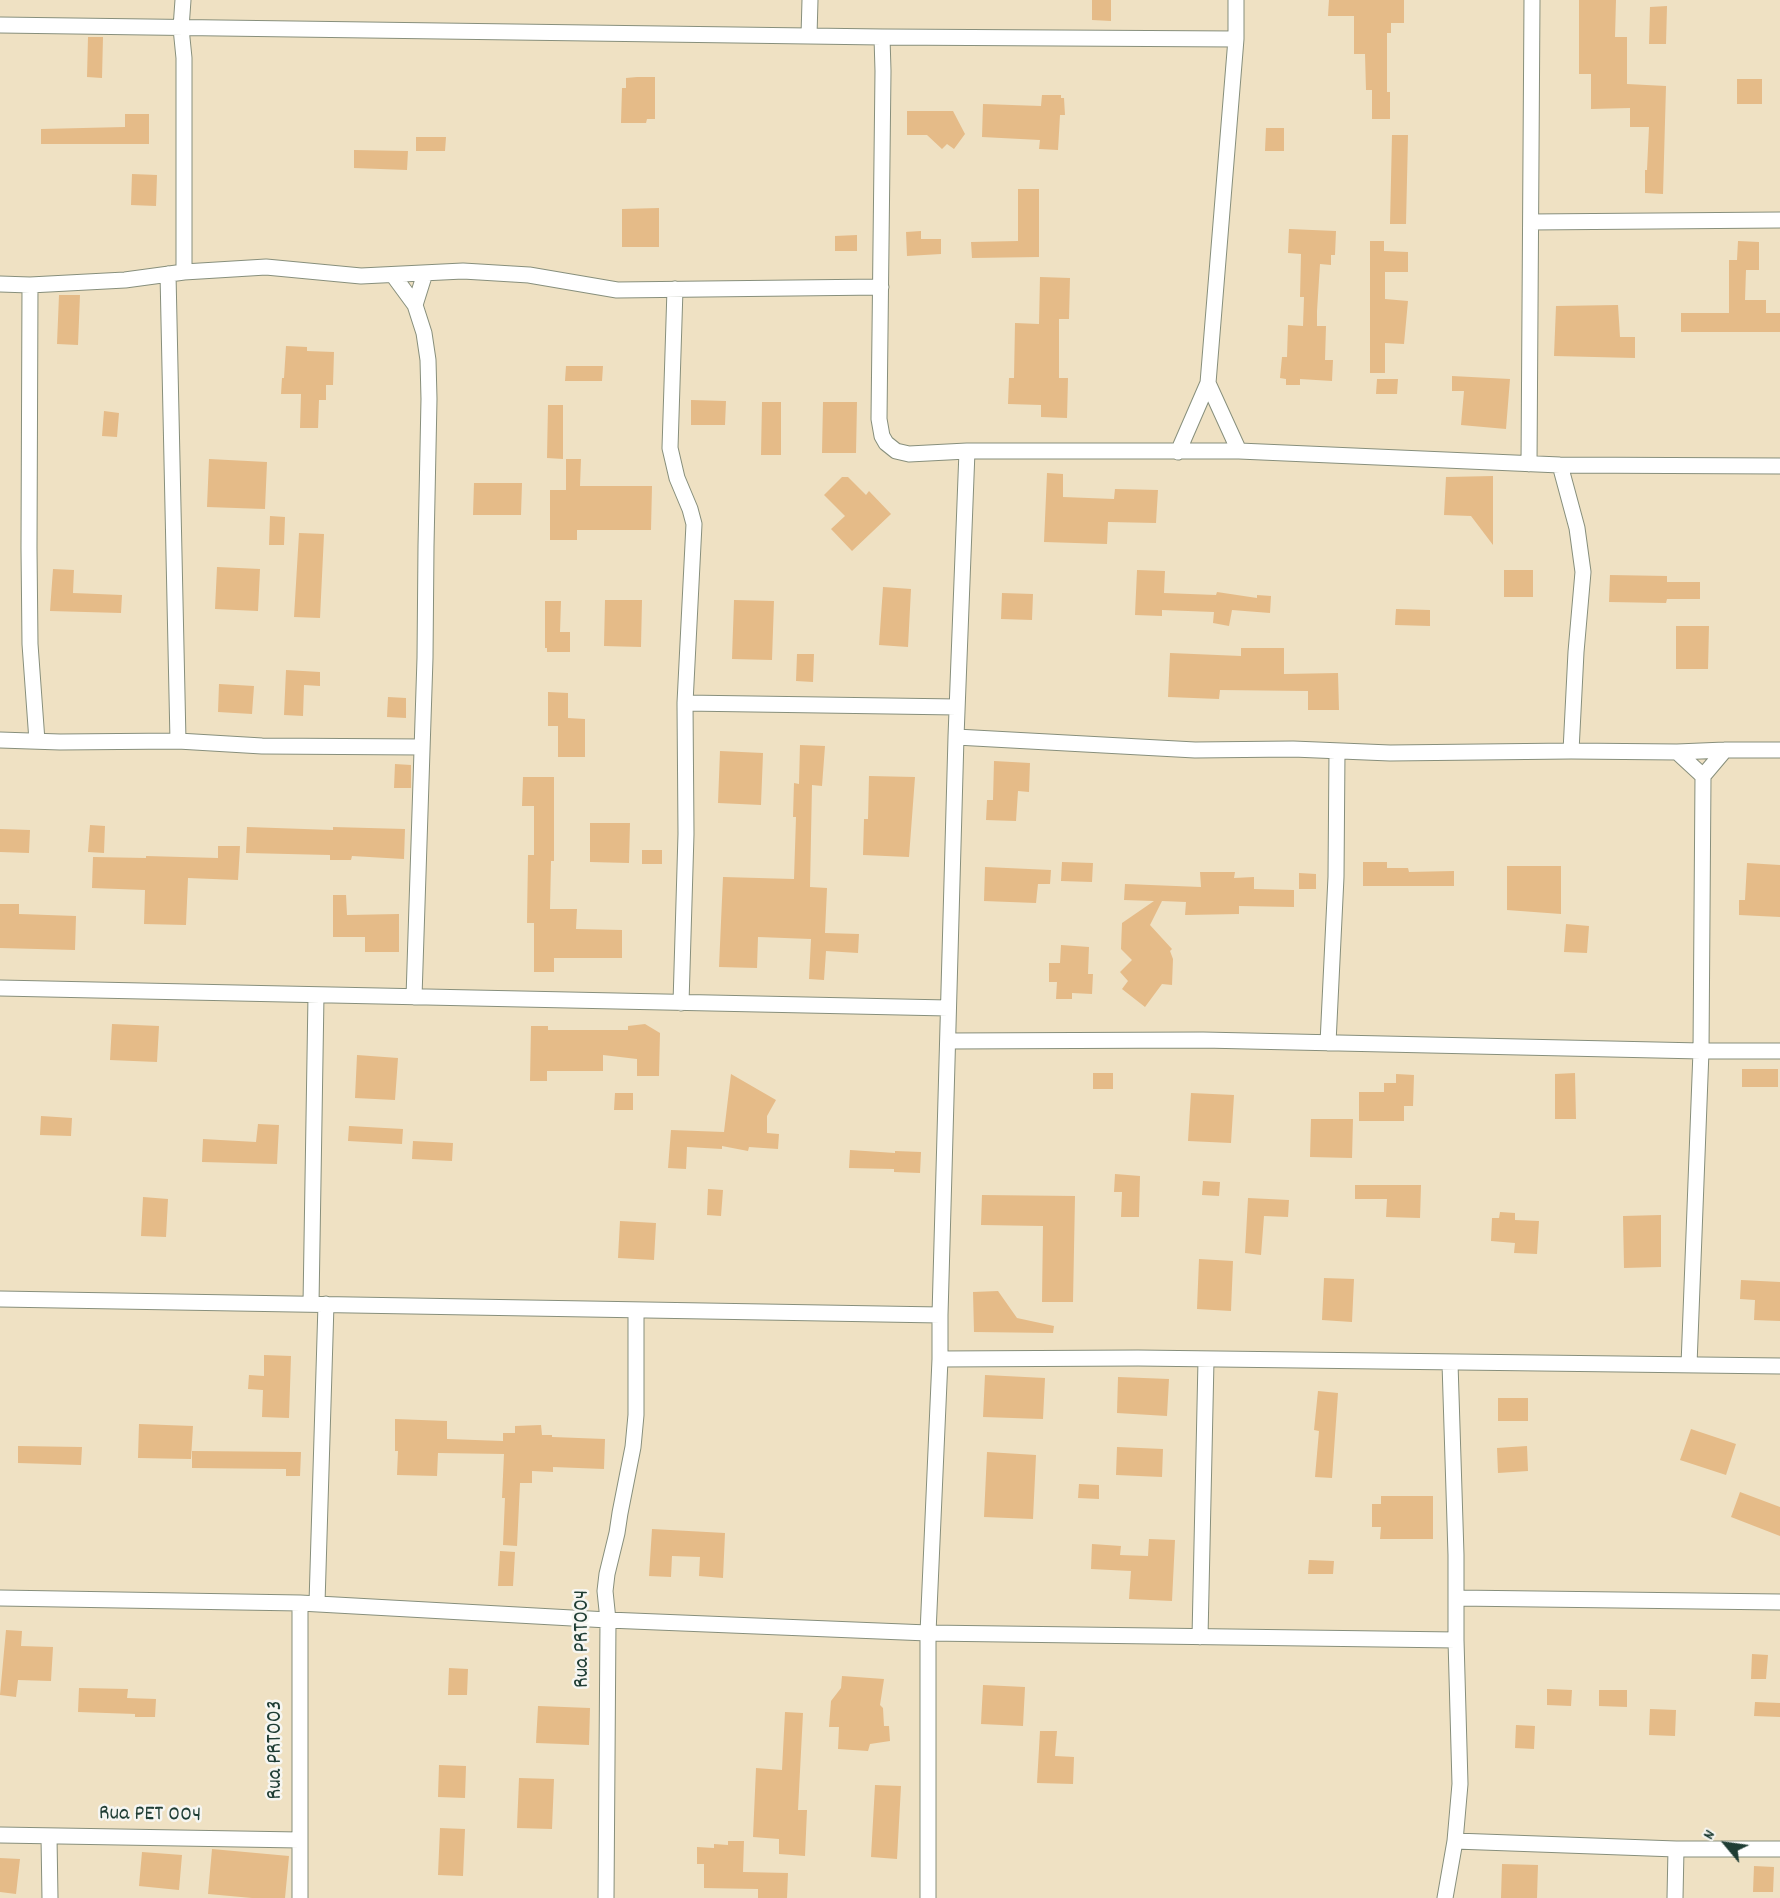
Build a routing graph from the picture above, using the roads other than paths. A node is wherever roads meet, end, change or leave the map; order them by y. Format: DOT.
graph roads {
  1 [pos="183,0"];
  2 [pos="810,0"];
  3 [pos="1236,0"];
  4 [pos="1532,0"];
  5 [pos="0,25"];
  6 [pos="181,28"];
  7 [pos="809,36"];
  8 [pos="882,37"];
  9 [pos="1236,39"];
  10 [pos="1780,212"];
  11 [pos="1780,220"];
  12 [pos="1531,222"];
  13 [pos="184,272"];
  14 [pos="425,273"];
  15 [pos="168,274"];
  16 [pos="393,275"];
  17 [pos="0,284"];
  18 [pos="30,285"];
  19 [pos="880,287"];
  20 [pos="675,289"];
  21 [pos="416,304"];
  22 [pos="1208,383"];
  23 [pos="967,451"];
  24 [pos="1239,451"];
  25 [pos="1178,452"];
  26 [pos="1529,464"];
  27 [pos="1560,465"];
  28 [pos="1780,466"];
  29 [pos="685,703"];
  30 [pos="957,707"];
  31 [pos="956,737"];
  32 [pos="0,740"];
  33 [pos="37,741"];
  34 [pos="178,741"];
  35 [pos="422,747"];
  36 [pos="1725,750"];
  37 [pos="1780,750"];
  38 [pos="1337,751"];
  39 [pos="1571,751"];
  40 [pos="1677,752"];
  41 [pos="1703,776"];
  42 [pos="0,988"];
  43 [pos="315,994"];
  44 [pos="414,997"];
  45 [pos="681,1003"];
  46 [pos="948,1008"];
  47 [pos="948,1041"];
  48 [pos="1328,1043"];
  49 [pos="1701,1051"];
  50 [pos="1780,1051"];
  51 [pos="0,1299"];
  52 [pos="318,1304"];
  53 [pos="636,1310"];
  54 [pos="940,1315"];
  55 [pos="940,1359"];
  56 [pos="1206,1360"];
  57 [pos="1450,1363"];
  58 [pos="1689,1365"];
  59 [pos="1780,1366"];
  60 [pos="0,1598"];
  61 [pos="1456,1598"];
  62 [pos="1780,1602"];
  63 [pos="300,1603"];
  64 [pos="317,1604"];
  65 [pos="608,1620"];
  66 [pos="928,1633"];
  67 [pos="1200,1637"];
  68 [pos="1456,1640"];
  69 [pos="0,1836"];
  70 [pos="49,1837"];
  71 [pos="299,1840"];
  72 [pos="1455,1841"];
  73 [pos="1676,1849"];
  74 [pos="1780,1849"];
  75 [pos="50,1898"];
  76 [pos="300,1898"];
  77 [pos="606,1898"];
  78 [pos="928,1898"];
  79 [pos="1445,1898"];
  80 [pos="1675,1898"];
  1 -- 6 [label="street"];
  2 -- 7 [label="street"];
  3 -- 9 [label="street"];
  4 -- 12 [label="street"];
  5 -- 6 [label="street"];
  6 -- 7 [label="street"];
  6 -- 13 [label="street"];
  7 -- 8 [label="street"];
  8 -- 9 [label="street"];
  8 -- 19 [label="street"];
  9 -- 22 [label="street"];
  10 -- 11 [label="street"];
  11 -- 12 [label="street"];
  12 -- 26 [label="street"];
  13 -- 15 [label="street"];
  13 -- 16 [label="street"];
  14 -- 16 [label="street"];
  14 -- 20 [label="street"];
  14 -- 21 [label="street"];
  15 -- 18 [label="street"];
  15 -- 34 [label="street"];
  16 -- 21 [label="street"];
  17 -- 18 [label="street"];
  18 -- 33 [label="street"];
  19 -- 20 [label="street"];
  19 -- 23 [label="street"];
  20 -- 29 [label="street"];
  21 -- 35 [label="street"];
  22 -- 24 [label="street"];
  22 -- 25 [label="street"];
  23 -- 25 [label="street"];
  23 -- 30 [label="street"];
  24 -- 25 [label="street"];
  24 -- 26 [label="street"];
  26 -- 27 [label="street"];
  27 -- 28 [label="street"];
  27 -- 39 [label="street"];
  29 -- 30 [label="street"];
  29 -- 45 [label="street"];
  30 -- 31 [label="street"];
  31 -- 38 [label="street"];
  31 -- 46 [label="street"];
  32 -- 33 [label="street"];
  33 -- 34 [label="street"];
  34 -- 35 [label="street"];
  35 -- 44 [label="street"];
  36 -- 37 [label="street"];
  36 -- 40 [label="street"];
  36 -- 41 [label="street"];
  38 -- 39 [label="street"];
  38 -- 48 [label="street"];
  39 -- 40 [label="street"];
  40 -- 41 [label="street"];
  41 -- 49 [label="street"];
  42 -- 43 [label="street"];
  43 -- 44 [label="street"];
  43 -- 52 [label="street"];
  44 -- 45 [label="street"];
  45 -- 46 [label="street"];
  46 -- 47 [label="street"];
  47 -- 48 [label="street"];
  47 -- 54 [label="street"];
  48 -- 49 [label="street"];
  49 -- 50 [label="street"];
  49 -- 58 [label="street"];
  51 -- 52 [label="street"];
  52 -- 53 [label="street"];
  52 -- 64 [label="street"];
  53 -- 54 [label="street"];
  53 -- 65 [label="street, Rua PRT004"];
  54 -- 55 [label="street"];
  55 -- 56 [label="street"];
  55 -- 66 [label="street"];
  56 -- 57 [label="street"];
  56 -- 67 [label="street"];
  57 -- 58 [label="street"];
  57 -- 61 [label="street"];
  58 -- 59 [label="street"];
  60 -- 63 [label="street"];
  61 -- 62 [label="street"];
  61 -- 68 [label="street"];
  63 -- 64 [label="street"];
  63 -- 71 [label="street, Rua PRT003"];
  64 -- 65 [label="street"];
  65 -- 66 [label="street"];
  65 -- 77 [label="street, Rua PRT004"];
  66 -- 67 [label="street"];
  66 -- 78 [label="street"];
  67 -- 68 [label="street"];
  68 -- 72 [label="street"];
  69 -- 70 [label="street, Rua PET 004"];
  70 -- 71 [label="street, Rua PET 004"];
  70 -- 75 [label="street"];
  71 -- 76 [label="street, Rua PRT003"];
  72 -- 73 [label="street"];
  72 -- 79 [label="street"];
  73 -- 74 [label="street"];
  73 -- 80 [label="street"];
}
